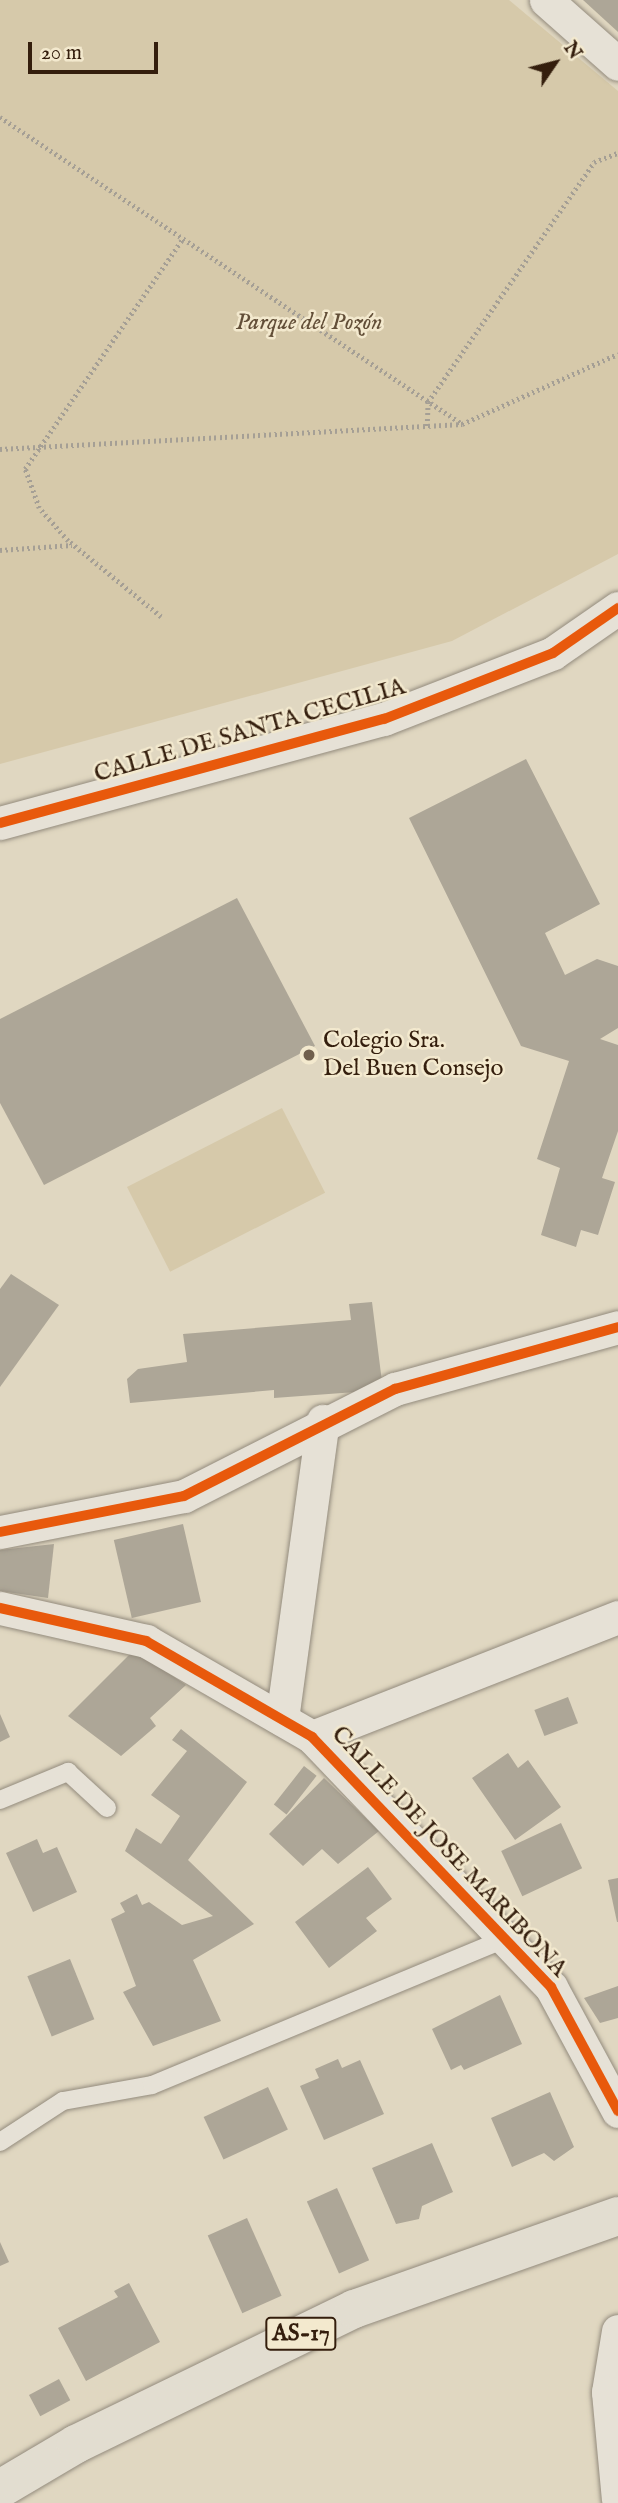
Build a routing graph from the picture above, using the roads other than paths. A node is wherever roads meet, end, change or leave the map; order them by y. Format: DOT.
graph roads {
  1 [pos="546,0"];
  2 [pos="618,64"];
  3 [pos="618,608"];
  4 [pos="0,823"];
  5 [pos="618,1327"];
  6 [pos="323,1421"];
  7 [pos="0,1532"];
  8 [pos="0,1608"];
  9 [pos="618,1617"];
  10 [pos="282,1719"];
  11 [pos="312,1737"];
  12 [pos="0,1800"];
  13 [pos="107,1808"];
  14 [pos="505,1939"];
  15 [pos="618,2110"];
  16 [pos="0,2142"];
  17 [pos="618,2216"];
  18 [pos="618,2331"];
  19 [pos="0,2489"];
  20 [pos="618,2499"];
  1 -- 2 [label="street"];
  3 -- 4 [label="street, CALLE DE SANTA CECILIA"];
  5 -- 6 [label="street"];
  6 -- 7 [label="street"];
  6 -- 10 [label="street"];
  8 -- 10 [label="street, CALLE DE JOSE MARIBONA"];
  9 -- 11 [label="street"];
  10 -- 11 [label="street, CALLE DE JOSE MARIBONA"];
  11 -- 14 [label="street, CALLE DE JOSE MARIBONA"];
  12 -- 13 [label="lane"];
  14 -- 15 [label="street, CALLE DE JOSE MARIBONA"];
  14 -- 16 [label="lane"];
  17 -- 19 [label="main road, AS-17"];
  18 -- 20 [label="street"];
}
